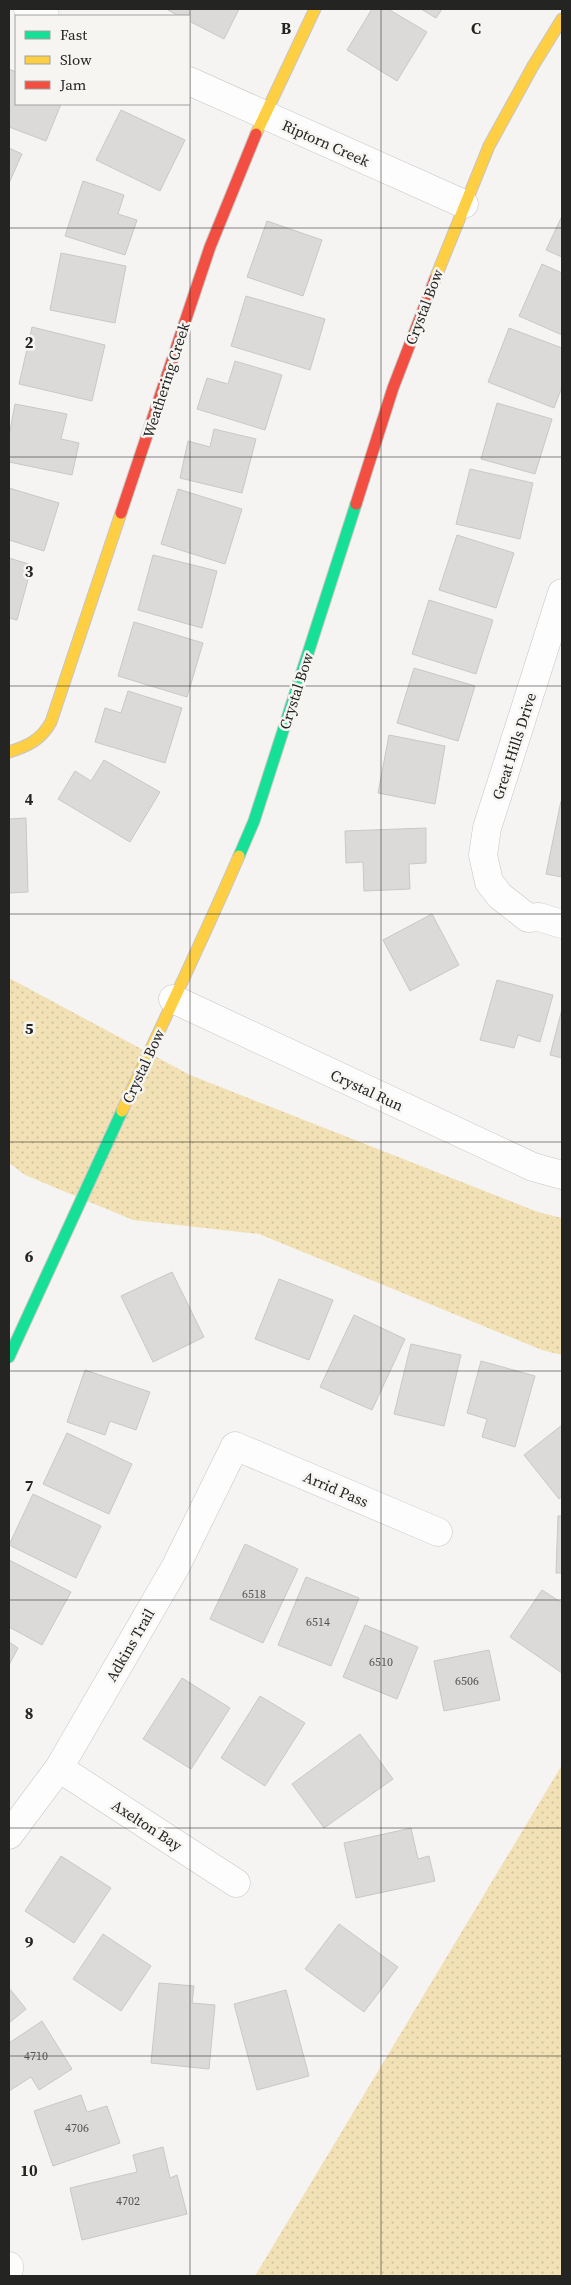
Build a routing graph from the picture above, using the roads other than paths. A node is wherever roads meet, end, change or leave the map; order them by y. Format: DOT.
graph roads {
  1 [pos="28,9"];
  2 [pos="316,9"];
  3 [pos="43,15"];
  4 [pos="562,19"];
  5 [pos="190,81"];
  6 [pos="264,115"];
  7 [pos="464,204"];
  8 [pos="562,597"];
  9 [pos="9,752"];
  10 [pos="562,924"];
  11 [pos="173,999"];
  12 [pos="562,1175"];
  13 [pos="9,1357"];
  14 [pos="235,1446"];
  15 [pos="438,1532"];
  16 [pos="59,1768"];
  17 [pos="9,1835"];
  18 [pos="236,1882"];
  1 -- 3 [label="street"];
  2 -- 6 [label="street, Weathering Creek"];
  4 -- 7 [label="street, Crystal Bow"];
  5 -- 6 [label="street, Riptorn Creek"];
  6 -- 7 [label="street, Riptorn Creek"];
  6 -- 9 [label="street, Weathering Creek"];
  7 -- 11 [label="street, Crystal Bow"];
  8 -- 10 [label="street, Great Hills Drive"];
  11 -- 12 [label="street, Crystal Run"];
  11 -- 13 [label="street, Crystal Bow"];
  14 -- 15 [label="street, Arrid Pass"];
  14 -- 16 [label="street, Adkins Trail"];
  16 -- 17 [label="street, Adkins Trail"];
  16 -- 18 [label="street, Axelton Bay"];
}
